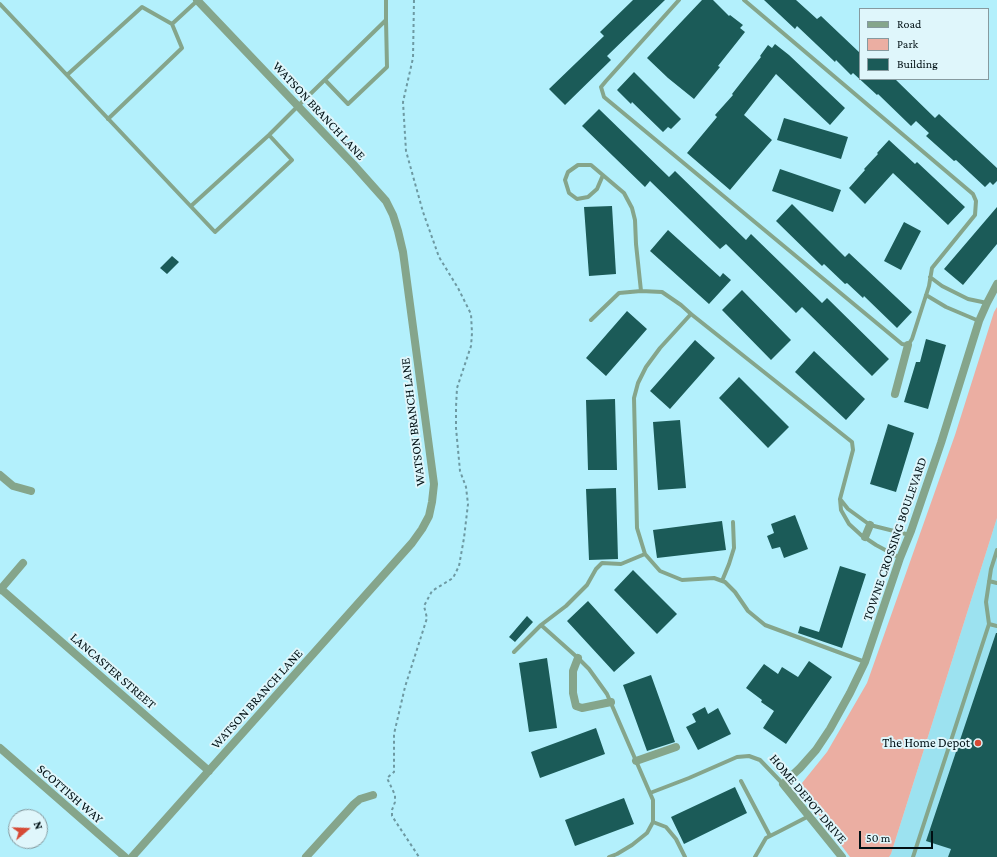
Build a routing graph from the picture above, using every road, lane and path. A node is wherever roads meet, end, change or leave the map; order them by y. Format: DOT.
graph roads {
  1 [pos="198,0"];
  2 [pos="386,0"];
  3 [pos="678,0"];
  4 [pos="744,0"];
  5 [pos="0,4"];
  6 [pos="386,20"];
  7 [pos="172,24"];
  8 [pos="67,75"];
  9 [pos="325,80"];
  10 [pos="298,106"];
  11 [pos="108,119"];
  12 [pos="269,135"];
  13 [pos="603,175"];
  14 [pos="191,206"];
  15 [pos="930,277"];
  16 [pos="997,284"];
  17 [pos="641,291"];
  18 [pos="926,295"];
  19 [pos="987,303"];
  20 [pos="691,314"];
  21 [pos="591,320"];
  22 [pos="979,321"];
  23 [pos="908,345"];
  24 [pos="895,394"];
  25 [pos="0,475"];
  26 [pos="31,490"];
  27 [pos="840,499"];
  28 [pos="733,522"];
  29 [pos="870,525"];
  30 [pos="910,535"];
  31 [pos="865,537"];
  32 [pos="997,550"];
  33 [pos="645,554"];
  34 [pos="900,558"];
  35 [pos="23,563"];
  36 [pos="722,581"];
  37 [pos="989,581"];
  38 [pos="997,583"];
  39 [pos="0,589"];
  40 [pos="989,624"];
  41 [pos="541,625"];
  42 [pos="997,626"];
  43 [pos="514,652"];
  44 [pos="578,658"];
  45 [pos="865,662"];
  46 [pos="611,702"];
  47 [pos="676,747"];
  48 [pos="0,748"];
  49 [pos="636,761"];
  50 [pos="209,771"];
  51 [pos="741,781"];
  52 [pos="783,784"];
  53 [pos="650,793"];
  54 [pos="373,795"];
  55 [pos="809,816"];
  56 [pos="653,822"];
  57 [pos="770,836"];
  58 [pos="618,855"];
  59 [pos="125,857"];
  60 [pos="132,857"];
  61 [pos="306,857"];
  62 [pos="609,857"];
  63 [pos="686,857"];
  64 [pos="755,857"];
  65 [pos="842,857"];
  66 [pos="913,857"];
  1 -- 7 [label="lane"];
  1 -- 10 [label="street, WATSON BRANCH LANE"];
  2 -- 6 [label="lane"];
  3 -- 23 [label="lane"];
  4 -- 15 [label="lane"];
  5 -- 8 [label="lane"];
  6 -- 9 [label="lane"];
  6 -- 9 [label="lane"];
  7 -- 8 [label="lane"];
  7 -- 11 [label="lane"];
  8 -- 11 [label="lane"];
  9 -- 10 [label="lane"];
  10 -- 12 [label="lane"];
  10 -- 50 [label="street, WATSON BRANCH LANE"];
  11 -- 14 [label="lane"];
  12 -- 14 [label="lane"];
  12 -- 14 [label="lane"];
  13 -- 13 [label="lane"];
  13 -- 17 [label="lane"];
  15 -- 18 [label="lane"];
  15 -- 19 [label="lane"];
  16 -- 19 [label="street, TOWNE CROSSING BOULEVARD"];
  17 -- 20 [label="lane"];
  17 -- 21 [label="lane"];
  18 -- 22 [label="lane"];
  18 -- 23 [label="lane"];
  19 -- 22 [label="street, TOWNE CROSSING BOULEVARD"];
  20 -- 27 [label="lane"];
  20 -- 33 [label="lane"];
  22 -- 30 [label="street, TOWNE CROSSING BOULEVARD"];
  23 -- 24 [label="street"];
  25 -- 26 [label="street"];
  27 -- 29 [label="lane"];
  27 -- 31 [label="lane"];
  28 -- 36 [label="lane"];
  29 -- 30 [label="lane"];
  29 -- 31 [label="street"];
  30 -- 34 [label="street, TOWNE CROSSING BOULEVARD"];
  31 -- 34 [label="lane"];
  32 -- 37 [label="lane"];
  33 -- 36 [label="lane"];
  33 -- 41 [label="lane"];
  34 -- 45 [label="street, TOWNE CROSSING BOULEVARD"];
  35 -- 39 [label="street"];
  36 -- 45 [label="lane"];
  37 -- 38 [label="lane"];
  37 -- 40 [label="lane"];
  39 -- 50 [label="street, LANCASTER STREET"];
  40 -- 42 [label="lane"];
  40 -- 66 [label="lane"];
  41 -- 43 [label="lane"];
  41 -- 44 [label="lane"];
  44 -- 46 [label="lane"];
  44 -- 46 [label="street"];
  45 -- 52 [label="street, TOWNE CROSSING BOULEVARD"];
  46 -- 49 [label="lane"];
  47 -- 49 [label="street"];
  48 -- 59 [label="street, SCOTTISH WAY"];
  49 -- 53 [label="lane"];
  50 -- 60 [label="street, WATSON BRANCH LANE"];
  51 -- 57 [label="lane"];
  52 -- 53 [label="lane, HOME DEPOT DRIVE"];
  52 -- 55 [label="street, HOME DEPOT DRIVE"];
  53 -- 56 [label="lane"];
  54 -- 61 [label="street"];
  55 -- 57 [label="lane"];
  55 -- 65 [label="street, HOME DEPOT DRIVE"];
  56 -- 58 [label="lane"];
  56 -- 63 [label="lane"];
  57 -- 64 [label="lane"];
  58 -- 62 [label="lane"];
}
